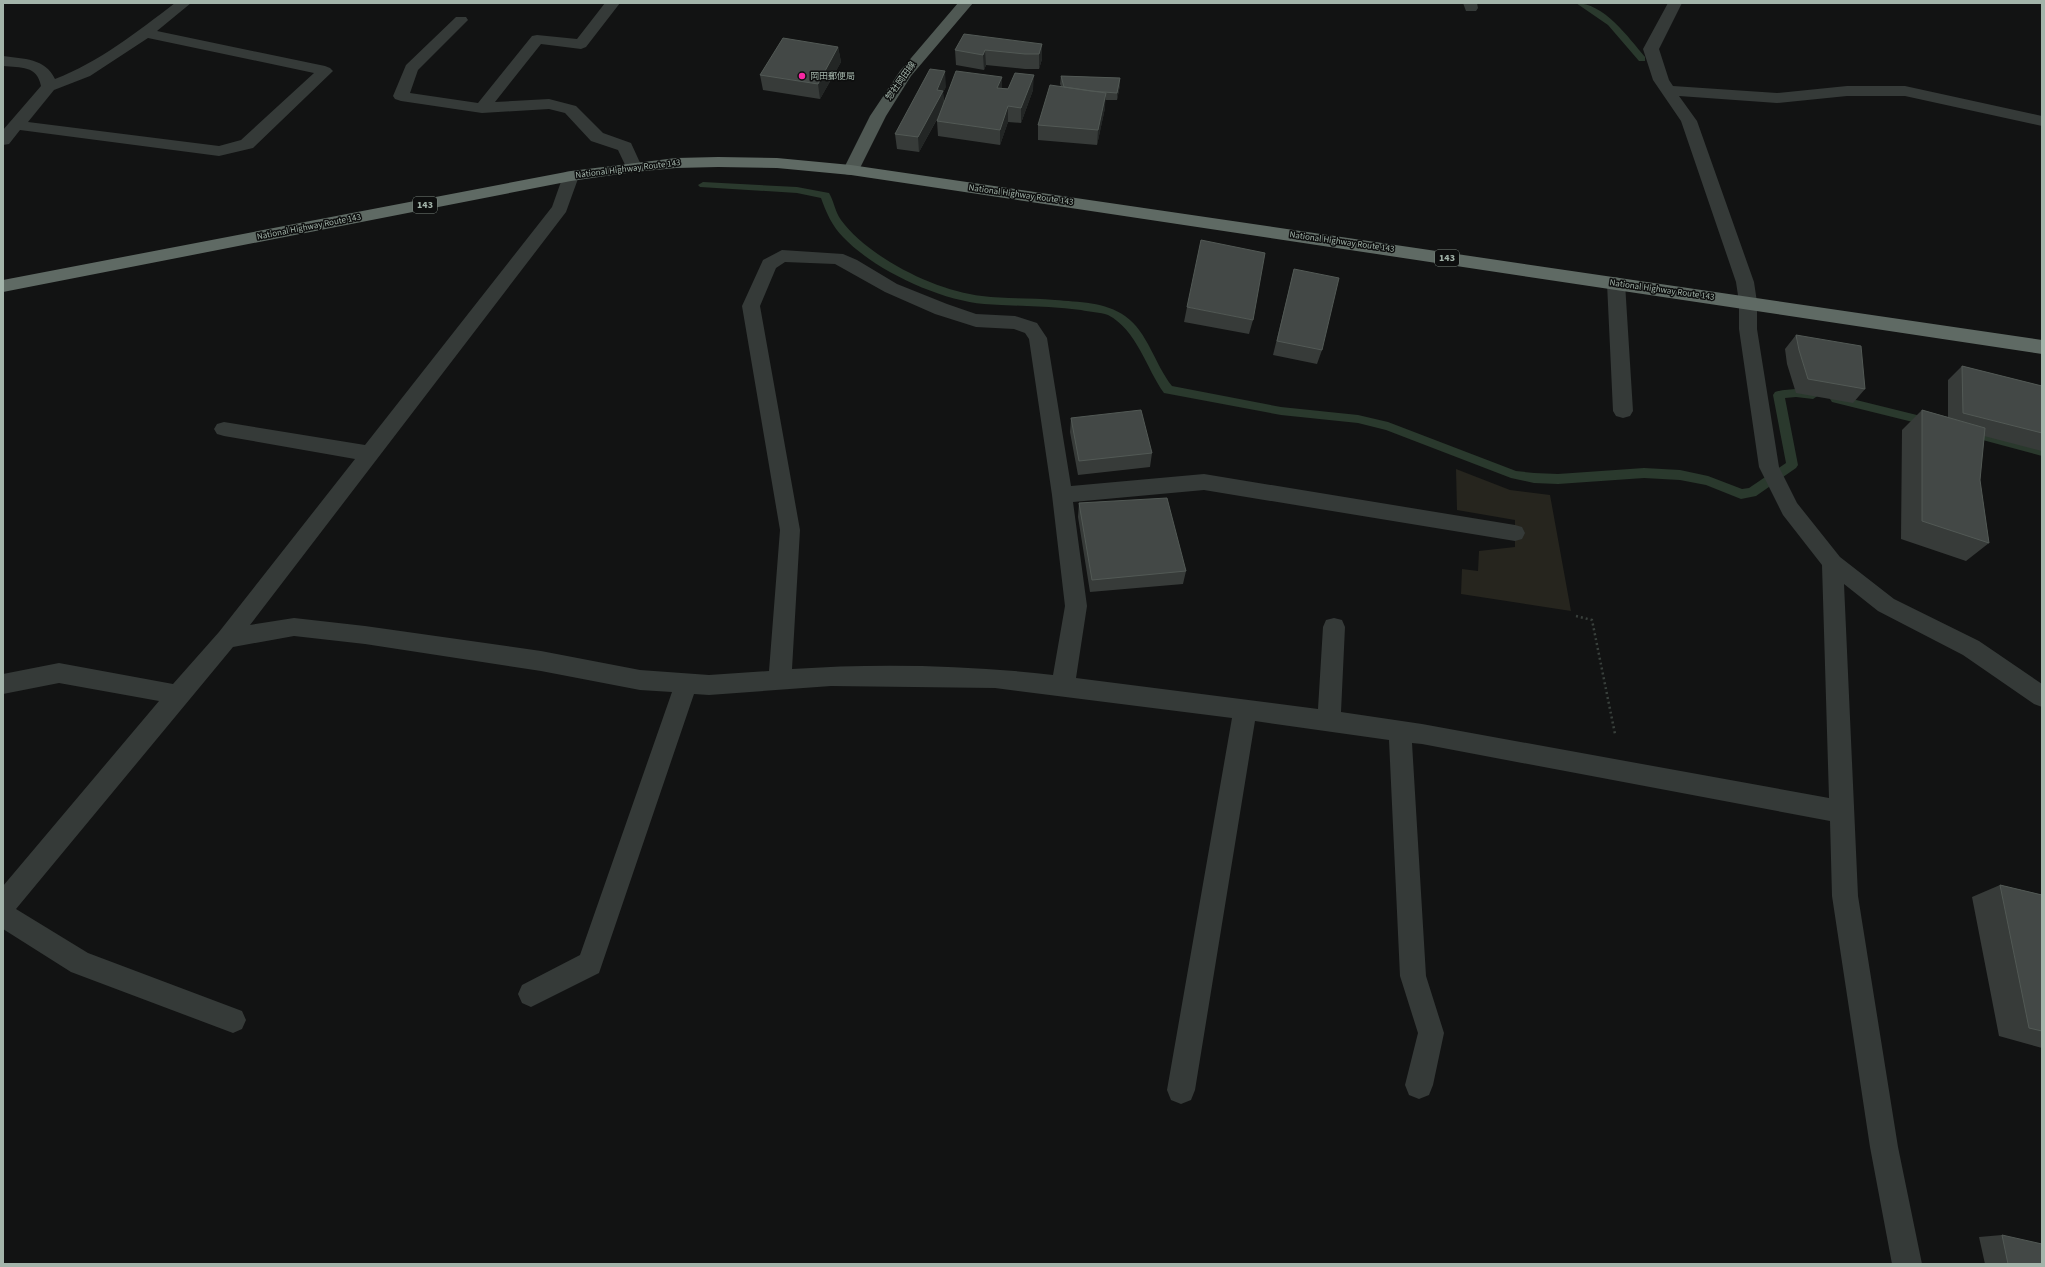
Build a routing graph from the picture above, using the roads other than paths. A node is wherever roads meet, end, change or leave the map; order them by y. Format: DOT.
graph roads {
  1 [pos="184,3"];
  2 [pos="613,3"];
  3 [pos="966,3"];
  4 [pos="1675,3"];
  5 [pos="462,20"];
  6 [pos="146,33"];
  7 [pos="3,61"];
  8 [pos="49,87"];
  9 [pos="1668,90"];
  10 [pos="482,108"];
  11 [pos="2042,121"];
  12 [pos="16,125"];
  13 [pos="3,140"];
  14 [pos="634,167"];
  15 [pos="851,170"];
  16 [pos="571,176"];
  17 [pos="1616,283"];
  18 [pos="3,286"];
  19 [pos="1748,302"];
  20 [pos="2042,347"];
  21 [pos="1623,411"];
  22 [pos="224,429"];
  23 [pos="370,454"];
  24 [pos="1062,495"];
  25 [pos="1515,533"];
  26 [pos="1834,563"];
  27 [pos="1334,627"];
  28 [pos="227,639"];
  29 [pos="780,680"];
  30 [pos="3,684"];
  31 [pos="686,684"];
  32 [pos="1063,686"];
  33 [pos="178,695"];
  34 [pos="2042,697"];
  35 [pos="1246,709"];
  36 [pos="1329,721"];
  37 [pos="1400,731"];
  38 [pos="1843,812"];
  39 [pos="3,905"];
  40 [pos="3,915"];
  41 [pos="531,994"];
  42 [pos="233,1020"];
  43 [pos="1418,1085"];
  44 [pos="1181,1090"];
  45 [pos="1908,1264"];
  1 -- 6 [label="street"];
  2 -- 10 [label="street"];
  3 -- 15 [label="main road, 惣社岡田線"];
  4 -- 9 [label="street"];
  5 -- 10 [label="street"];
  6 -- 8 [label="street"];
  6 -- 12 [label="street"];
  7 -- 8 [label="street"];
  8 -- 12 [label="street"];
  9 -- 11 [label="street"];
  9 -- 19 [label="street"];
  10 -- 14 [label="street"];
  12 -- 13 [label="street"];
  14 -- 15 [label="highway, National Highway Route 143 / 143"];
  14 -- 16 [label="highway, National Highway Route 143 / 143"];
  15 -- 17 [label="highway, National Highway Route 143 / 143"];
  16 -- 18 [label="highway, National Highway Route 143 / 143"];
  16 -- 23 [label="street"];
  17 -- 19 [label="highway, National Highway Route 143 / 143"];
  17 -- 21 [label="street"];
  19 -- 20 [label="highway, National Highway Route 143 / 143"];
  19 -- 26 [label="street"];
  22 -- 23 [label="street"];
  23 -- 28 [label="street"];
  24 -- 25 [label="street"];
  24 -- 29 [label="street"];
  24 -- 32 [label="street"];
  26 -- 34 [label="street"];
  26 -- 38 [label="street"];
  27 -- 36 [label="street"];
  28 -- 31 [label="street"];
  28 -- 33 [label="street"];
  29 -- 31 [label="street"];
  29 -- 32 [label="street"];
  30 -- 33 [label="street"];
  31 -- 41 [label="street"];
  32 -- 35 [label="street"];
  33 -- 39 [label="street"];
  35 -- 36 [label="street"];
  35 -- 44 [label="street"];
  36 -- 37 [label="street"];
  37 -- 38 [label="street"];
  37 -- 43 [label="street"];
  38 -- 45 [label="street"];
  40 -- 42 [label="street"];
}
